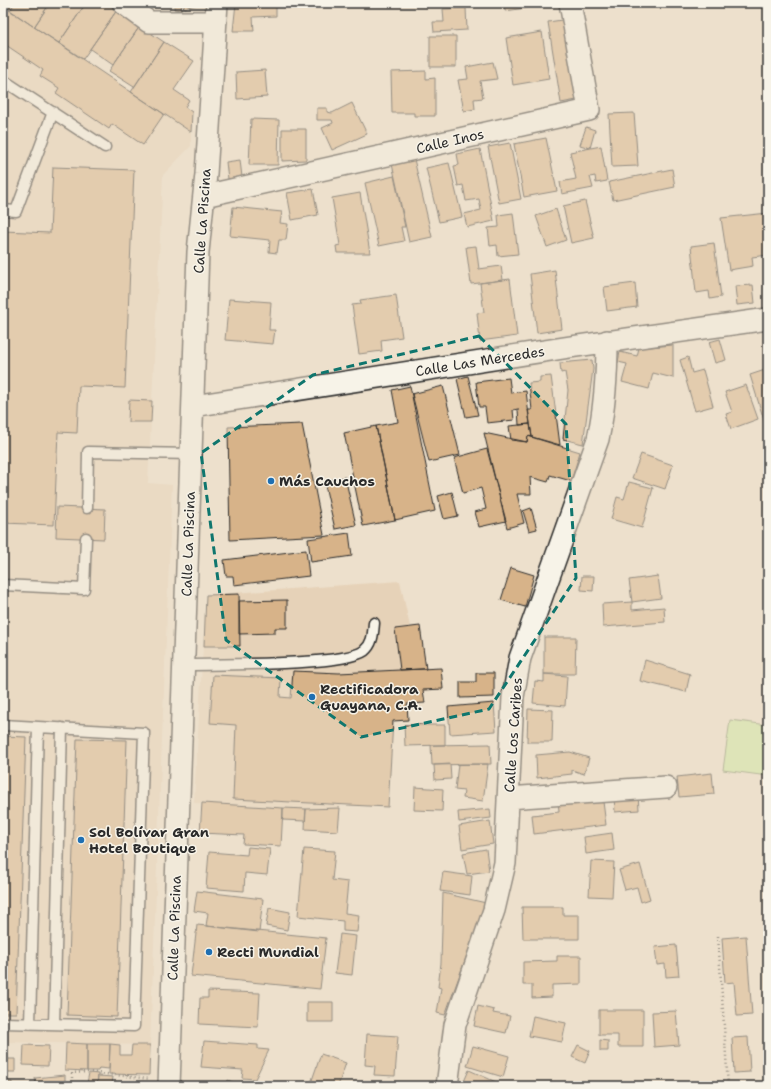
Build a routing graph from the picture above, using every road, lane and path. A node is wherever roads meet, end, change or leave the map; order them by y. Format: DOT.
graph roads {
  1 [pos="123,3"];
  2 [pos="570,3"];
  3 [pos="216,13"];
  4 [pos="3,80"];
  5 [pos="53,112"];
  6 [pos="105,147"];
  7 [pos="204,196"];
  8 [pos="3,210"];
  9 [pos="768,319"];
  10 [pos="607,341"];
  11 [pos="193,406"];
  12 [pos="191,454"];
  13 [pos="87,508"];
  14 [pos="86,538"];
  15 [pos="3,586"];
  16 [pos="374,623"];
  17 [pos="185,665"];
  18 [pos="3,724"];
  19 [pos="38,727"];
  20 [pos="62,728"];
  21 [pos="666,787"];
  22 [pos="508,798"];
  23 [pos="718,936"];
  24 [pos="3,1023"];
  25 [pos="30,1024"];
  26 [pos="54,1024"];
  27 [pos="169,1084"];
  28 [pos="72,1086"];
  29 [pos="447,1086"];
  30 [pos="728,1086"];
  1 -- 3 [label="street"];
  2 -- 7 [label="street, Calle Inos"];
  3 -- 7 [label="street, Calle La Piscina"];
  4 -- 5 [label="lane"];
  5 -- 6 [label="lane"];
  5 -- 8 [label="lane"];
  7 -- 11 [label="street, Calle La Piscina"];
  9 -- 10 [label="street, Calle Las Mercedes"];
  10 -- 11 [label="street, Calle Las Mercedes"];
  10 -- 22 [label="street, Calle Los Caribes"];
  11 -- 12 [label="street, Calle La Piscina"];
  12 -- 13 [label="lane"];
  12 -- 17 [label="street, Calle La Piscina"];
  14 -- 15 [label="lane"];
  16 -- 17 [label="lane"];
  17 -- 27 [label="street, Calle La Piscina"];
  18 -- 19 [label="lane"];
  19 -- 20 [label="lane"];
  19 -- 25 [label="lane"];
  20 -- 26 [label="lane"];
  20 -- 26 [label="lane"];
  21 -- 22 [label="street"];
  22 -- 29 [label="street, Calle Los Caribes"];
  23 -- 30 [label="path"];
  24 -- 25 [label="lane"];
  25 -- 26 [label="lane"];
  27 -- 28 [label="path"];
}
